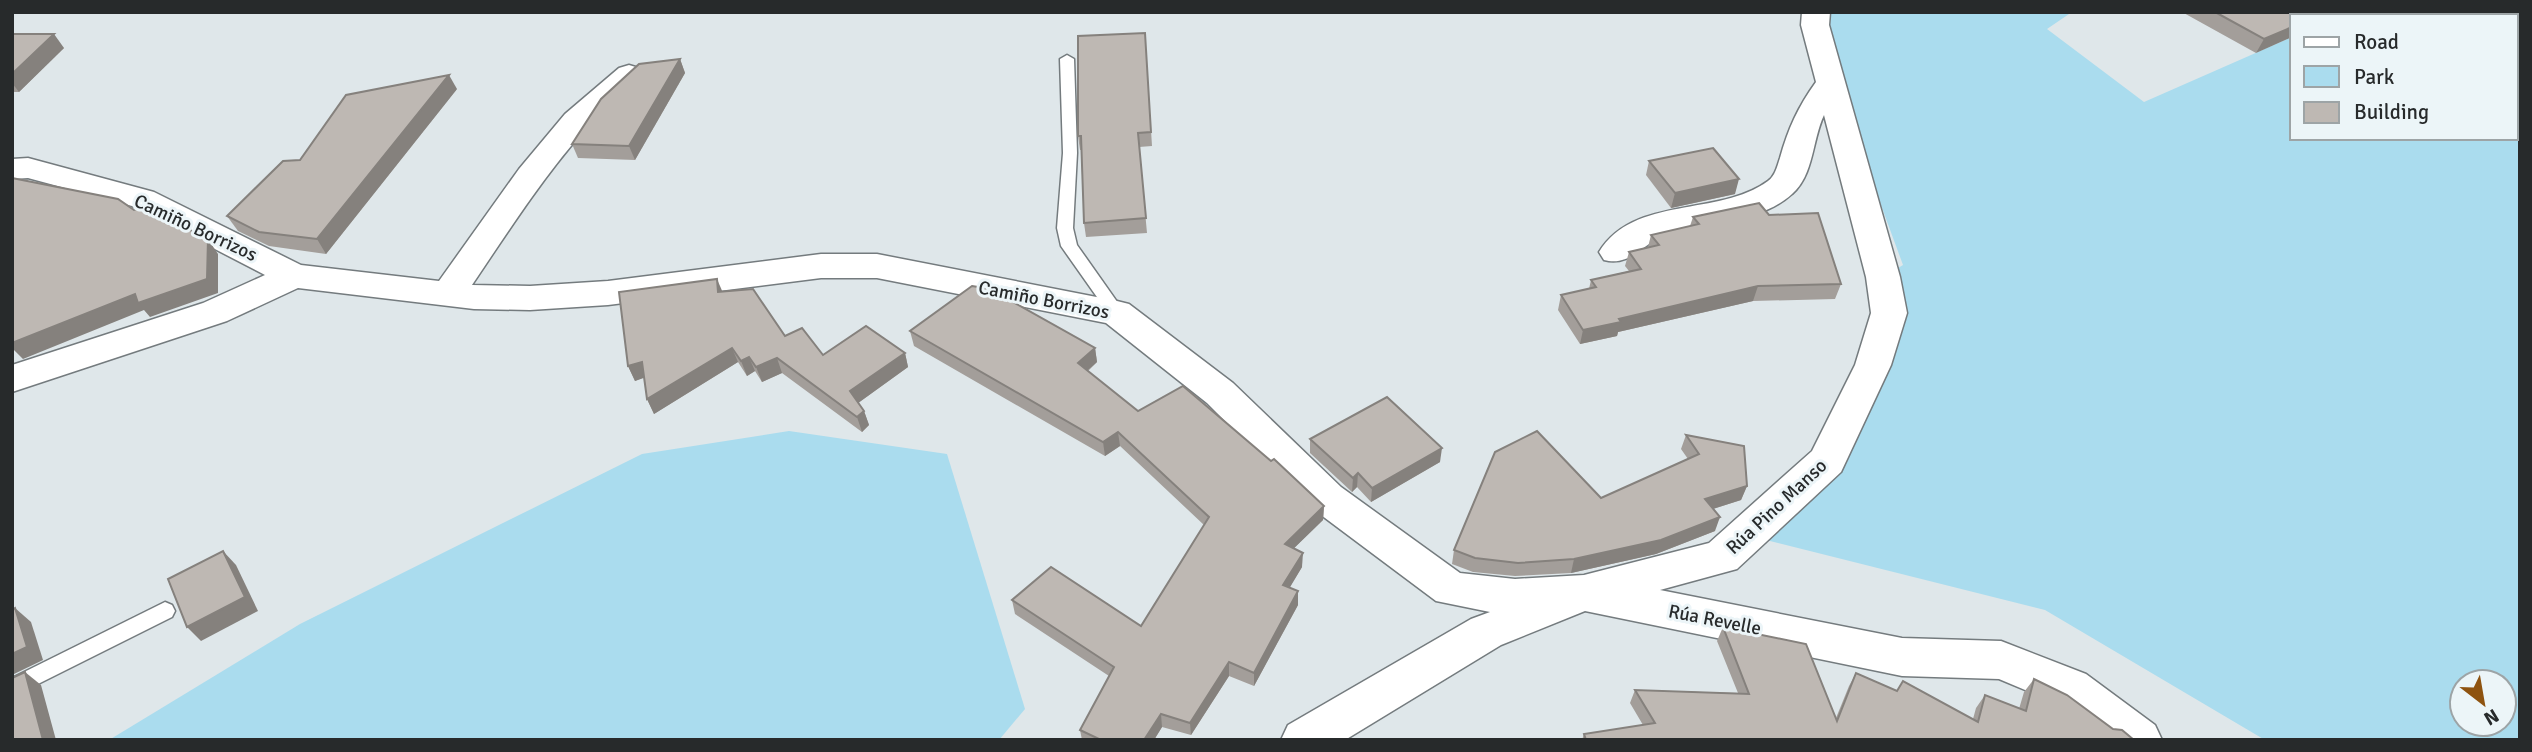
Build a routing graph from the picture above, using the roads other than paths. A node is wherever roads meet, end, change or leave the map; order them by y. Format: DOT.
graph roads {
  1 [pos="1816,12"];
  2 [pos="1067,59"];
  3 [pos="629,74"];
  4 [pos="1830,82"];
  5 [pos="12,169"];
  6 [pos="1616,252"];
  7 [pos="294,276"];
  8 [pos="448,294"];
  9 [pos="1117,313"];
  10 [pos="12,379"];
  11 [pos="1584,593"];
  12 [pos="165,611"];
  13 [pos="12,688"];
  14 [pos="1304,740"];
  15 [pos="2138,740"];
  1 -- 4 [label="street, Rúa Pino Manso"];
  2 -- 9 [label="lane"];
  3 -- 8 [label="street"];
  4 -- 6 [label="street"];
  4 -- 11 [label="street, Rúa Pino Manso"];
  5 -- 7 [label="street, Camiño Borrizos"];
  7 -- 8 [label="street, Camiño Borrizos"];
  7 -- 10 [label="street, Camiño Borrizos"];
  8 -- 9 [label="street, Camiño Borrizos"];
  9 -- 11 [label="street, Camiño Borrizos"];
  11 -- 14 [label="street"];
  11 -- 15 [label="street, Rúa Revelle"];
  12 -- 13 [label="lane"];
}
